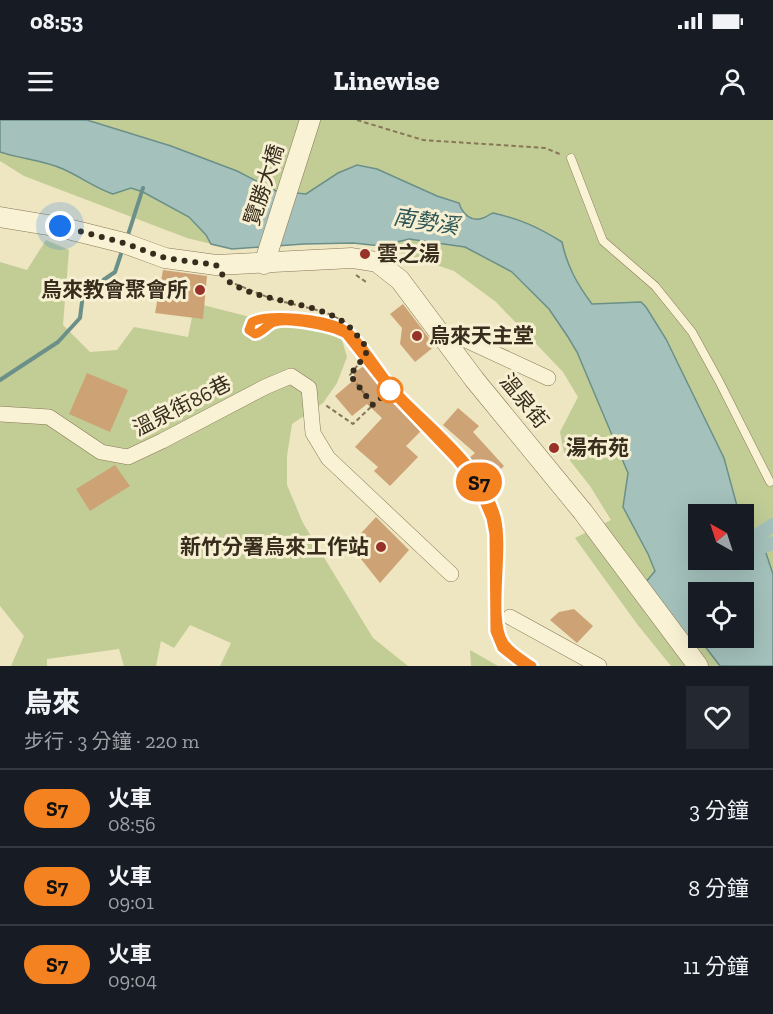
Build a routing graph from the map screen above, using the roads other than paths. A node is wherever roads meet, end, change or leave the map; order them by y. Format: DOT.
graph roads {
  1 [pos="310,120"];
  2 [pos="571,158"];
  3 [pos="0,217"];
  4 [pos="264,264"];
  5 [pos="440,334"];
  6 [pos="548,378"];
  7 [pos="0,414"];
  8 [pos="770,482"];
  9 [pos="451,574"];
  10 [pos="510,617"];
  11 [pos="599,666"];
  12 [pos="698,666"];
  1 -- 4 [label="street, 覽勝大橋"];
  2 -- 8 [label="lane"];
  3 -- 4 [label="street, 溫泉街"];
  4 -- 5 [label="street, 溫泉街"];
  5 -- 6 [label="street"];
  5 -- 12 [label="street, 溫泉街"];
  7 -- 9 [label="street, 溫泉街86巷"];
  10 -- 11 [label="street"];
}
